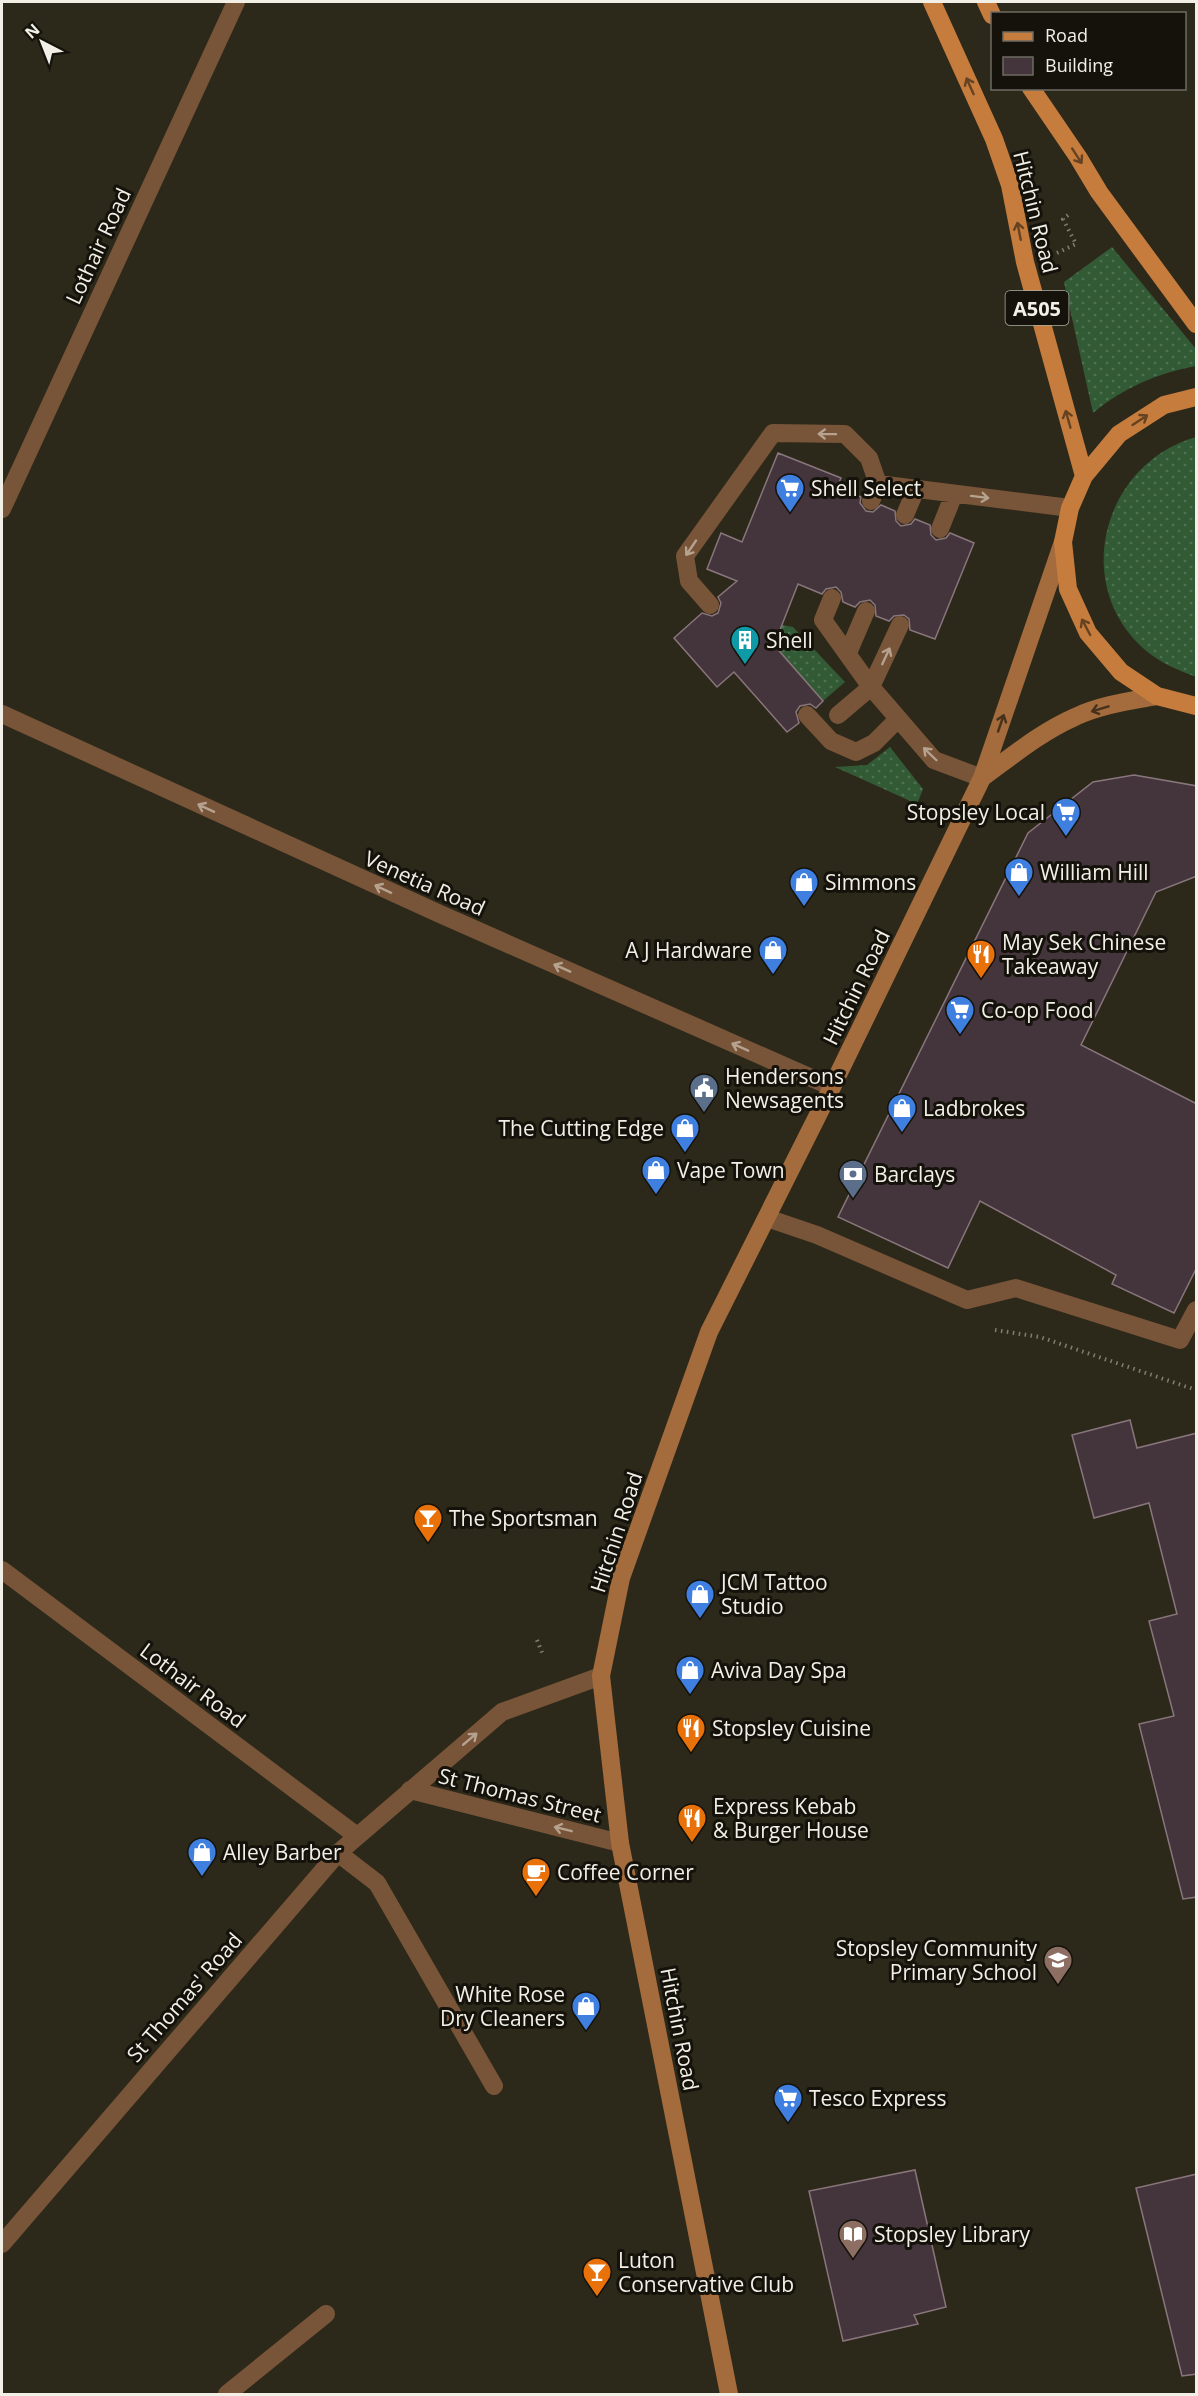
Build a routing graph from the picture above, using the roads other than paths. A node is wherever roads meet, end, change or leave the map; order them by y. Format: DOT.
graph roads {
  1 [pos="236,2"];
  2 [pos="932,2"];
  3 [pos="1032,90"];
  4 [pos="1197,324"];
  5 [pos="1197,397"];
  6 [pos="1084,476"];
  7 [pos="916,489"];
  8 [pos="954,494"];
  9 [pos="1070,508"];
  10 [pos="2,509"];
  11 [pos="905,515"];
  12 [pos="940,529"];
  13 [pos="1063,542"];
  14 [pos="832,598"];
  15 [pos="710,605"];
  16 [pos="866,612"];
  17 [pos="900,625"];
  18 [pos="848,653"];
  19 [pos="872,687"];
  20 [pos="1156,696"];
  21 [pos="1197,706"];
  22 [pos="2,714"];
  23 [pos="807,715"];
  24 [pos="838,715"];
  25 [pos="898,719"];
  26 [pos="982,778"];
  27 [pos="832,1088"];
  28 [pos="767,1218"];
  29 [pos="1197,1310"];
  30 [pos="2,1570"];
  31 [pos="601,1676"];
  32 [pos="410,1790"];
  33 [pos="357,1836"];
  34 [pos="620,1843"];
  35 [pos="338,1853"];
  36 [pos="494,2086"];
  37 [pos="2,2244"];
  38 [pos="326,2314"];
  39 [pos="227,2394"];
  40 [pos="729,2394"];
  1 -- 10 [label="street, Lothair Road"];
  6 -- 2 [label="main road, Hitchin Road / A505, one-way"];
  3 -- 4 [label="main road, one-way"];
  6 -- 5 [label="main road, one-way"];
  6 -- 9 [label="main road"];
  7 -- 8 [label="street"];
  7 -- 11 [label="street"];
  7 -- 15 [label="street, one-way"];
  8 -- 9 [label="street, one-way"];
  8 -- 12 [label="street"];
  9 -- 13 [label="main road"];
  20 -- 13 [label="main road, one-way"];
  26 -- 13 [label="street, Hitchin Road, one-way"];
  14 -- 18 [label="street"];
  16 -- 18 [label="street"];
  19 -- 17 [label="street, one-way"];
  18 -- 19 [label="street"];
  19 -- 24 [label="street"];
  19 -- 25 [label="street"];
  20 -- 21 [label="main road"];
  20 -- 26 [label="street, Hitchin Road, one-way"];
  27 -- 22 [label="street, Venetia Road, one-way"];
  23 -- 25 [label="street"];
  26 -- 25 [label="street, one-way"];
  26 -- 27 [label="street, Hitchin Road"];
  27 -- 28 [label="street, Hitchin Road"];
  28 -- 29 [label="street"];
  28 -- 31 [label="street, Hitchin Road"];
  30 -- 33 [label="street, Lothair Road"];
  32 -- 31 [label="street, St Thomas' Road, one-way"];
  31 -- 34 [label="street, Hitchin Road"];
  32 -- 33 [label="street, St Thomas' Road"];
  34 -- 32 [label="street, St Thomas Street, one-way"];
  33 -- 35 [label="street, St Thomas' Road"];
  34 -- 40 [label="street, Hitchin Road"];
  35 -- 36 [label="street"];
  35 -- 37 [label="street, St Thomas' Road"];
  38 -- 39 [label="street"];
}
